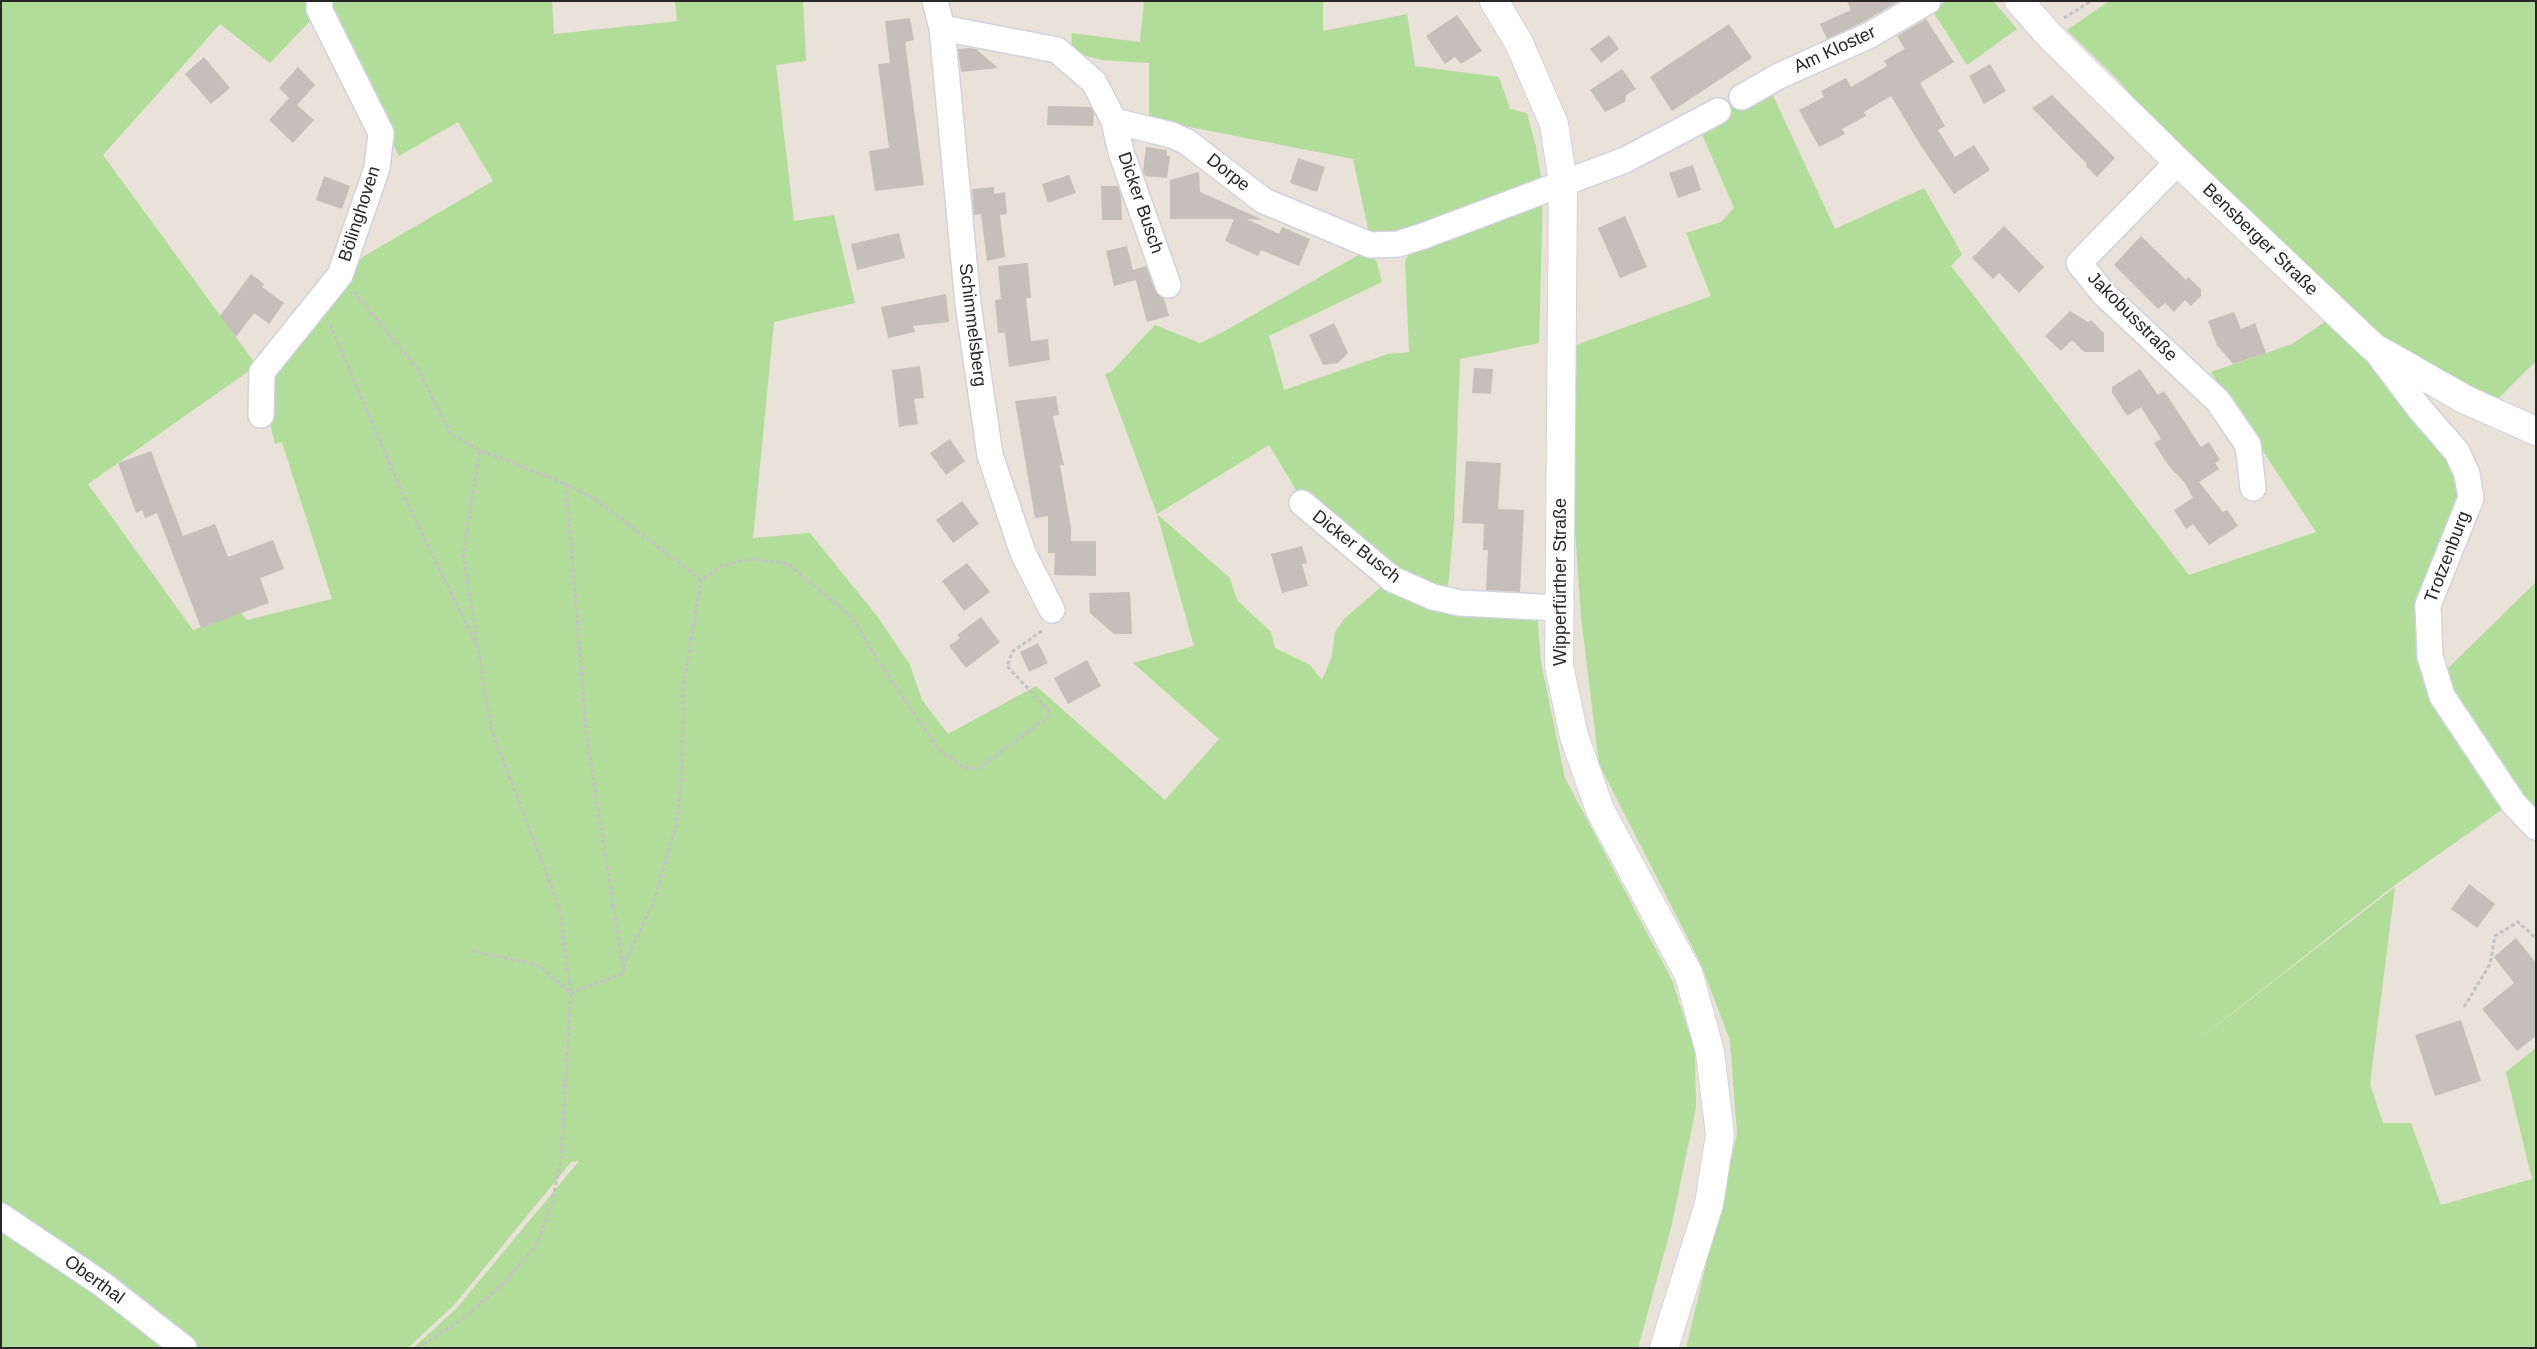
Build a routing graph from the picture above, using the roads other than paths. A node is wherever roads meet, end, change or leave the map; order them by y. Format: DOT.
graph roads {
  1 [pos="320,1"];
  2 [pos="935,1"];
  3 [pos="1494,1"];
  4 [pos="1928,1"];
  5 [pos="2019,1"];
  6 [pos="942,28"];
  7 [pos="1742,97"];
  8 [pos="1718,111"];
  9 [pos="1114,121"];
  10 [pos="2178,162"];
  11 [pos="1563,182"];
  12 [pos="1168,285"];
  13 [pos="2372,347"];
  14 [pos="261,414"];
  15 [pos="2536,431"];
  16 [pos="2253,488"];
  17 [pos="1302,503"];
  18 [pos="1559,608"];
  19 [pos="1052,610"];
  20 [pos="2536,827"];
  21 [pos="1,1216"];
  22 [pos="184,1348"];
  23 [pos="1664,1348"];
  1 -- 14 [label="street, Bölinghoven"];
  2 -- 6 [label="street"];
  3 -- 11 [label="main road, Wipperfürther Straße"];
  4 -- 7 [label="street, Am Kloster"];
  5 -- 10 [label="main road, Bensberger Straße"];
  6 -- 9 [label="street"];
  6 -- 19 [label="street, Schimmelsberg"];
  8 -- 11 [label="street"];
  9 -- 11 [label="street, Dorpe"];
  9 -- 12 [label="street, Dicker Busch"];
  10 -- 13 [label="main road, Bensberger Straße"];
  10 -- 16 [label="street, Jakobusstraße"];
  11 -- 18 [label="main road, Wipperfürther Straße"];
  13 -- 15 [label="main road, Bensberger Straße"];
  13 -- 20 [label="street, Trotzenburg"];
  17 -- 18 [label="street, Dicker Busch"];
  18 -- 23 [label="main road, Wipperfürther Straße"];
  21 -- 22 [label="street, Oberthal"];
}
